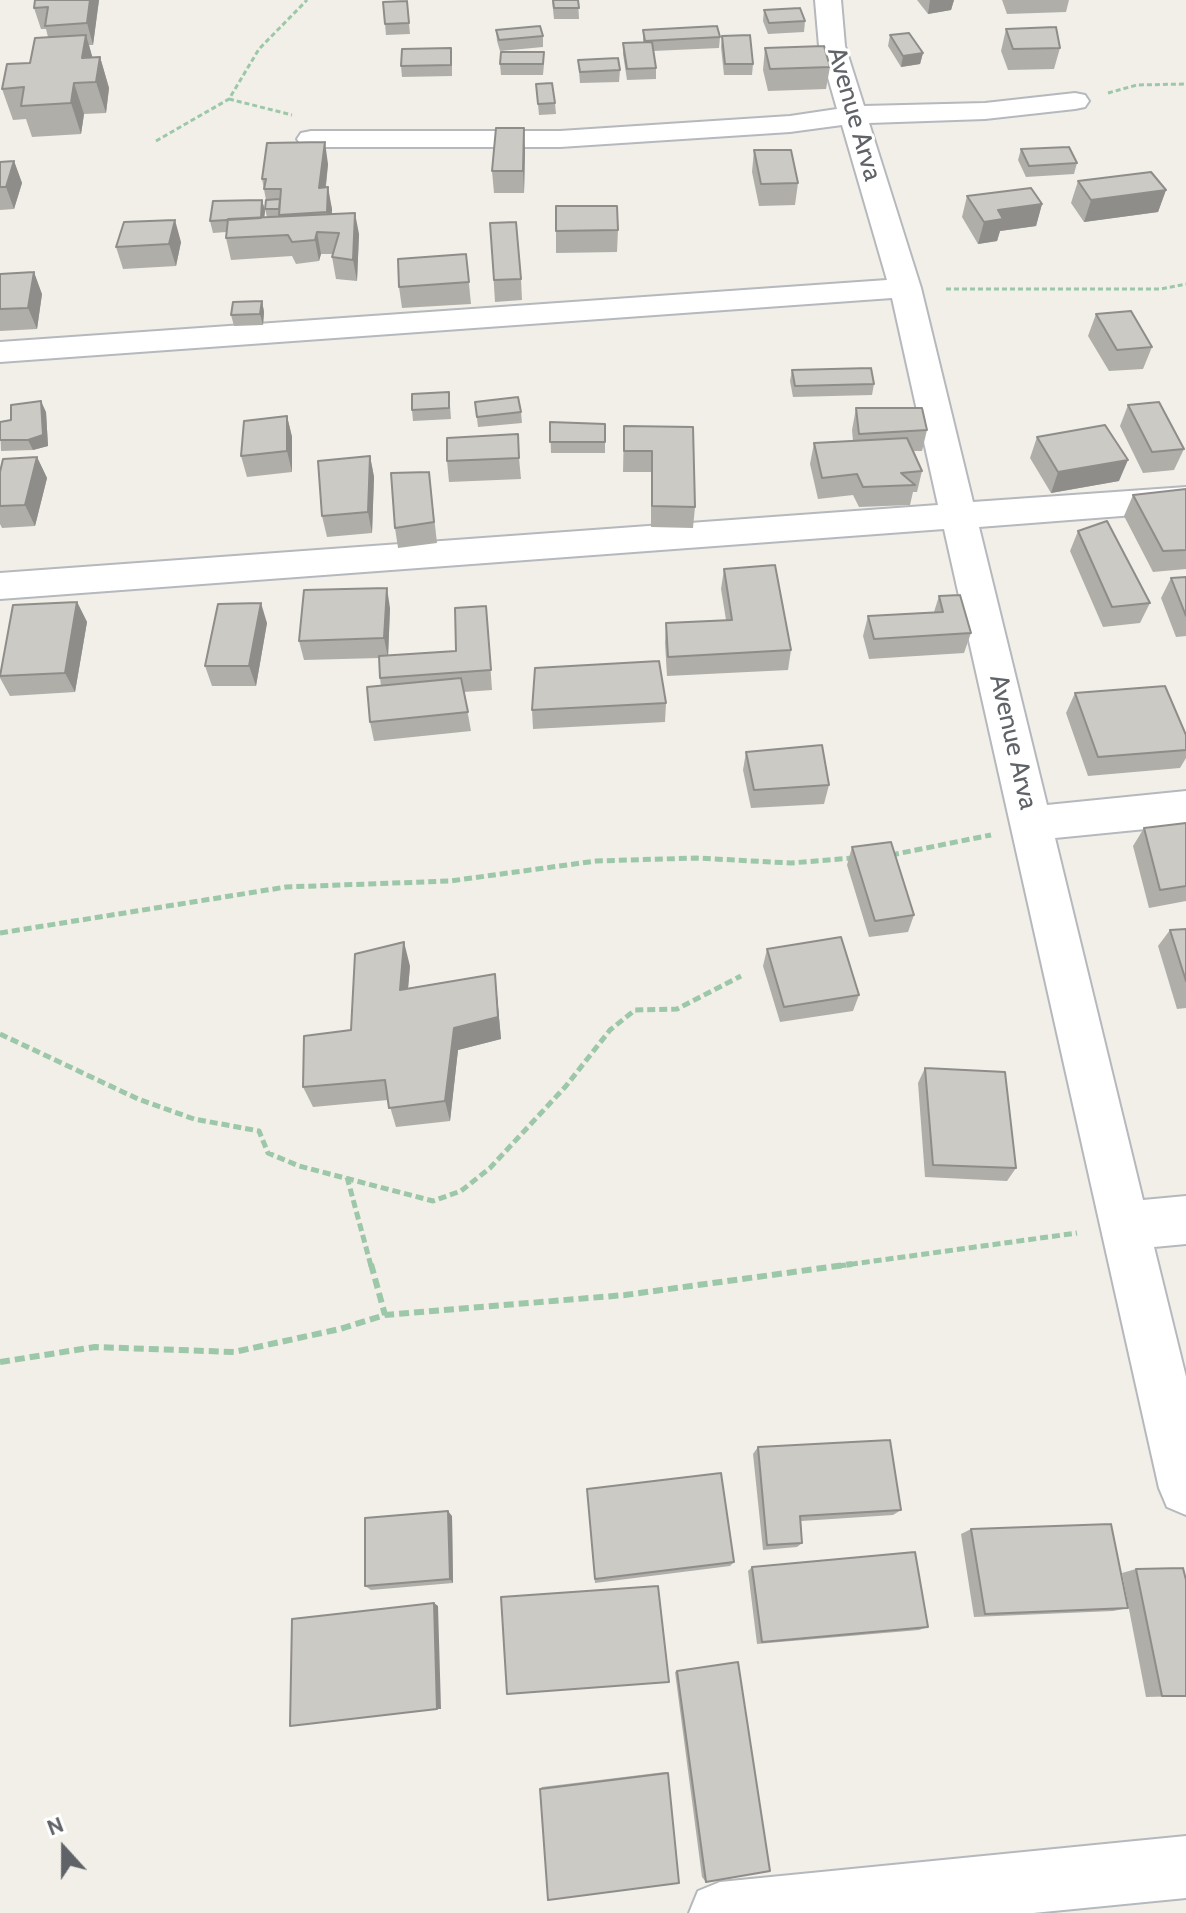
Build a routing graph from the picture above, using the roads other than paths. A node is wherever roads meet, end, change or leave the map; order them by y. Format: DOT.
graph roads {
  1 [pos="828,0"];
  2 [pos="1075,101"];
  3 [pos="853,115"];
  4 [pos="311,139"];
  5 [pos="905,288"];
  6 [pos="0,352"];
  7 [pos="1186,499"];
  8 [pos="960,516"];
  9 [pos="0,586"];
  10 [pos="1186,808"];
  11 [pos="1031,823"];
  12 [pos="1186,1220"];
  13 [pos="1122,1226"];
  14 [pos="1186,1488"];
  15 [pos="1186,1867"];
  16 [pos="720,1913"];
  1 -- 3 [label="street, Avenue Arva"];
  2 -- 3 [label="street"];
  3 -- 4 [label="street"];
  3 -- 5 [label="street, Avenue Arva"];
  5 -- 6 [label="street"];
  5 -- 8 [label="street, Avenue Arva"];
  7 -- 8 [label="street"];
  8 -- 9 [label="street"];
  8 -- 11 [label="street, Avenue Arva"];
  10 -- 11 [label="street"];
  11 -- 13 [label="street, Avenue Arva"];
  12 -- 13 [label="street"];
  13 -- 14 [label="street, Avenue Arva"];
  15 -- 16 [label="street"];
}
